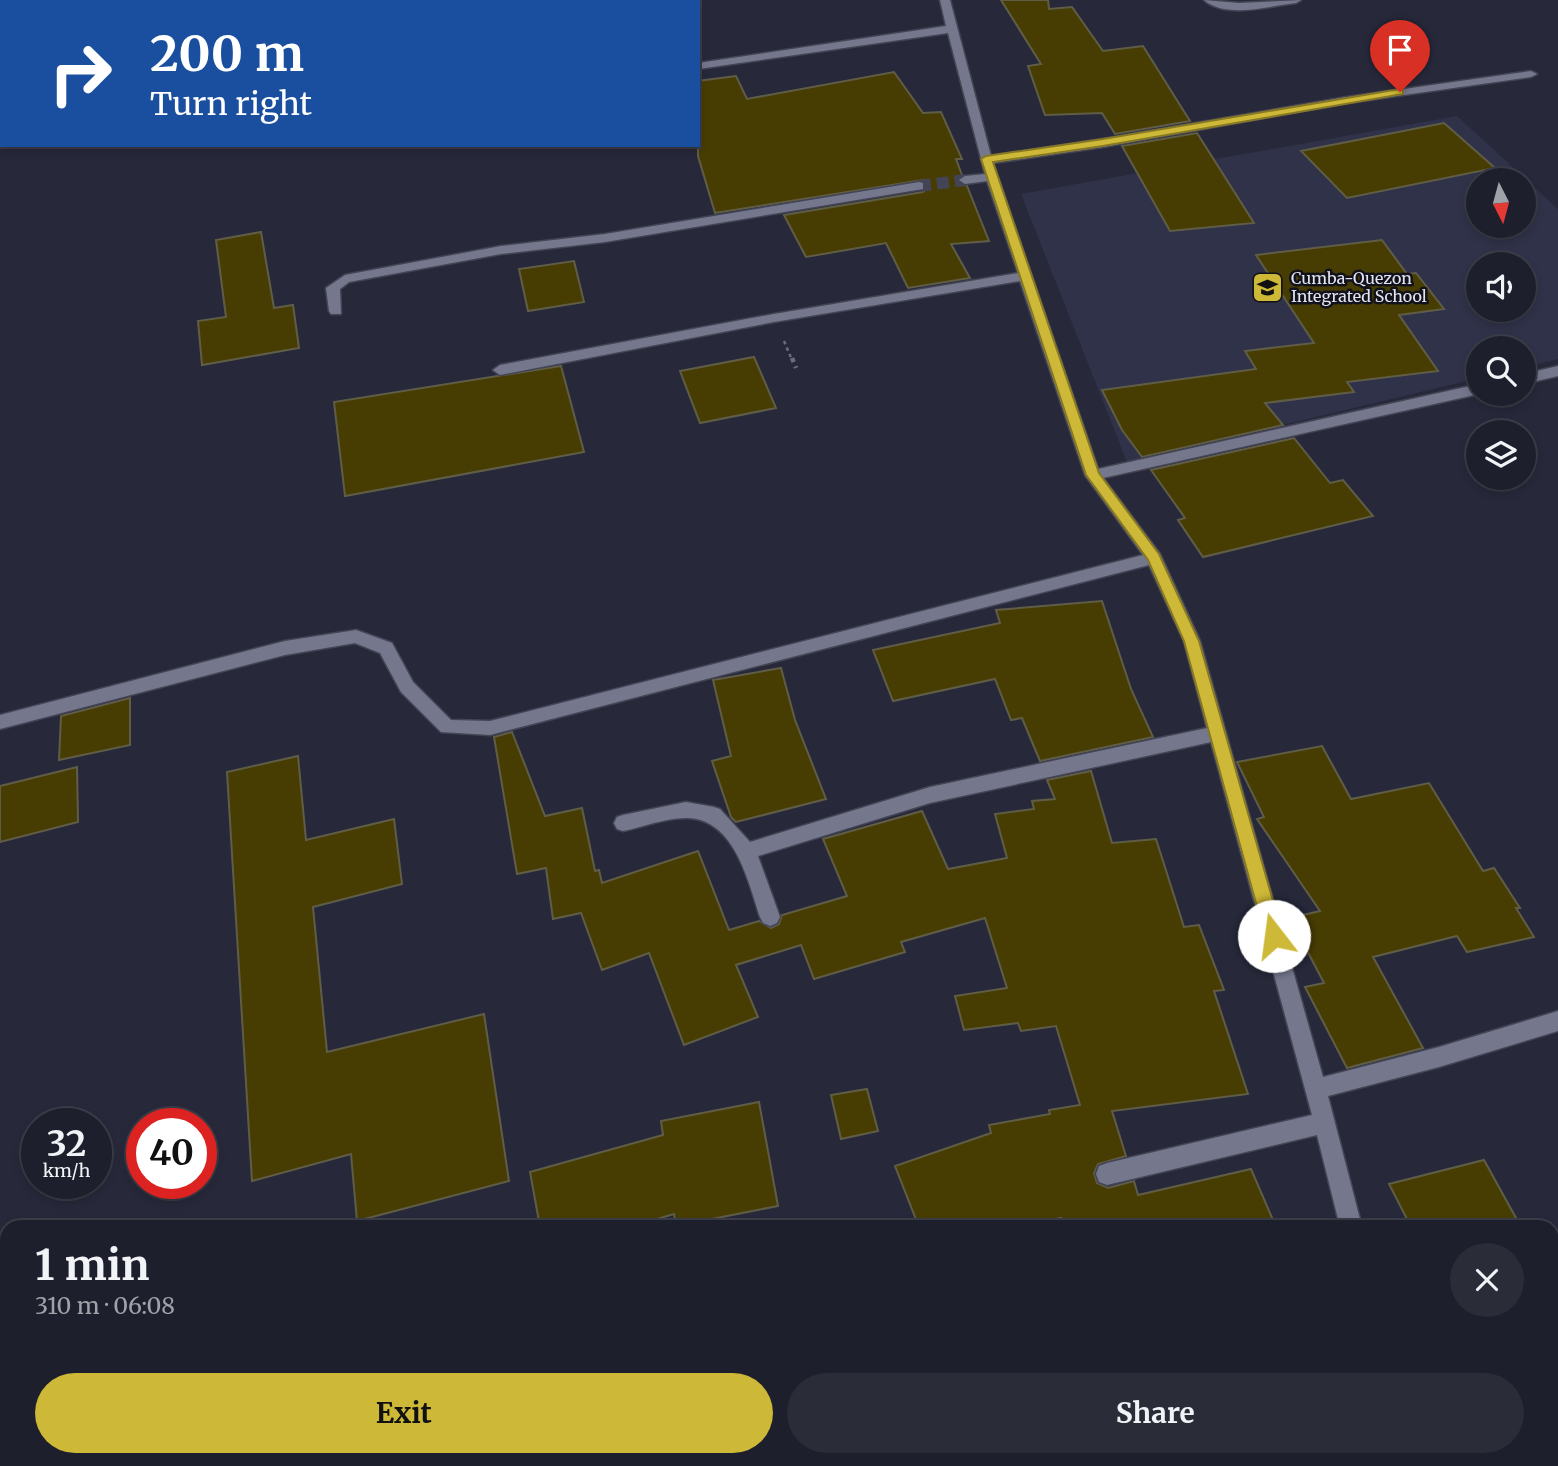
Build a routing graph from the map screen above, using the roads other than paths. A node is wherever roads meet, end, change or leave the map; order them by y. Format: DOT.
graph roads {
  1 [pos="945,0"];
  2 [pos="1209,0"];
  3 [pos="1296,0"];
  4 [pos="951,29"];
  5 [pos="700,65"];
  6 [pos="1531,74"];
  7 [pos="986,159"];
  8 [pos="992,177"];
  9 [pos="965,180"];
  10 [pos="919,186"];
  11 [pos="1026,276"];
  12 [pos="336,311"];
  13 [pos="500,370"];
  14 [pos="1558,371"];
  15 [pos="1536,376"];
  16 [pos="1466,392"];
  17 [pos="1093,475"];
  18 [pos="1154,558"];
  19 [pos="0,722"];
  20 [pos="1219,733"];
  21 [pos="623,823"];
  22 [pos="747,851"];
  23 [pos="769,917"];
  24 [pos="1558,1021"];
  25 [pos="1316,1088"];
  26 [pos="1324,1123"];
  27 [pos="1107,1174"];
  28 [pos="1349,1220"];
  1 -- 4 [label="street"];
  2 -- 3 [label="street"];
  4 -- 5 [label="street"];
  4 -- 7 [label="street"];
  6 -- 7 [label="street"];
  7 -- 8 [label="street"];
  8 -- 9 [label="street"];
  8 -- 11 [label="street"];
  10 -- 12 [label="street"];
  11 -- 13 [label="street"];
  11 -- 17 [label="street"];
  14 -- 15 [label="street"];
  16 -- 17 [label="street"];
  17 -- 18 [label="street"];
  18 -- 19 [label="street"];
  18 -- 20 [label="street"];
  20 -- 22 [label="street"];
  20 -- 25 [label="street"];
  21 -- 22 [label="street"];
  22 -- 23 [label="street"];
  24 -- 25 [label="street"];
  25 -- 26 [label="street"];
  26 -- 27 [label="street"];
  26 -- 28 [label="street"];
}
